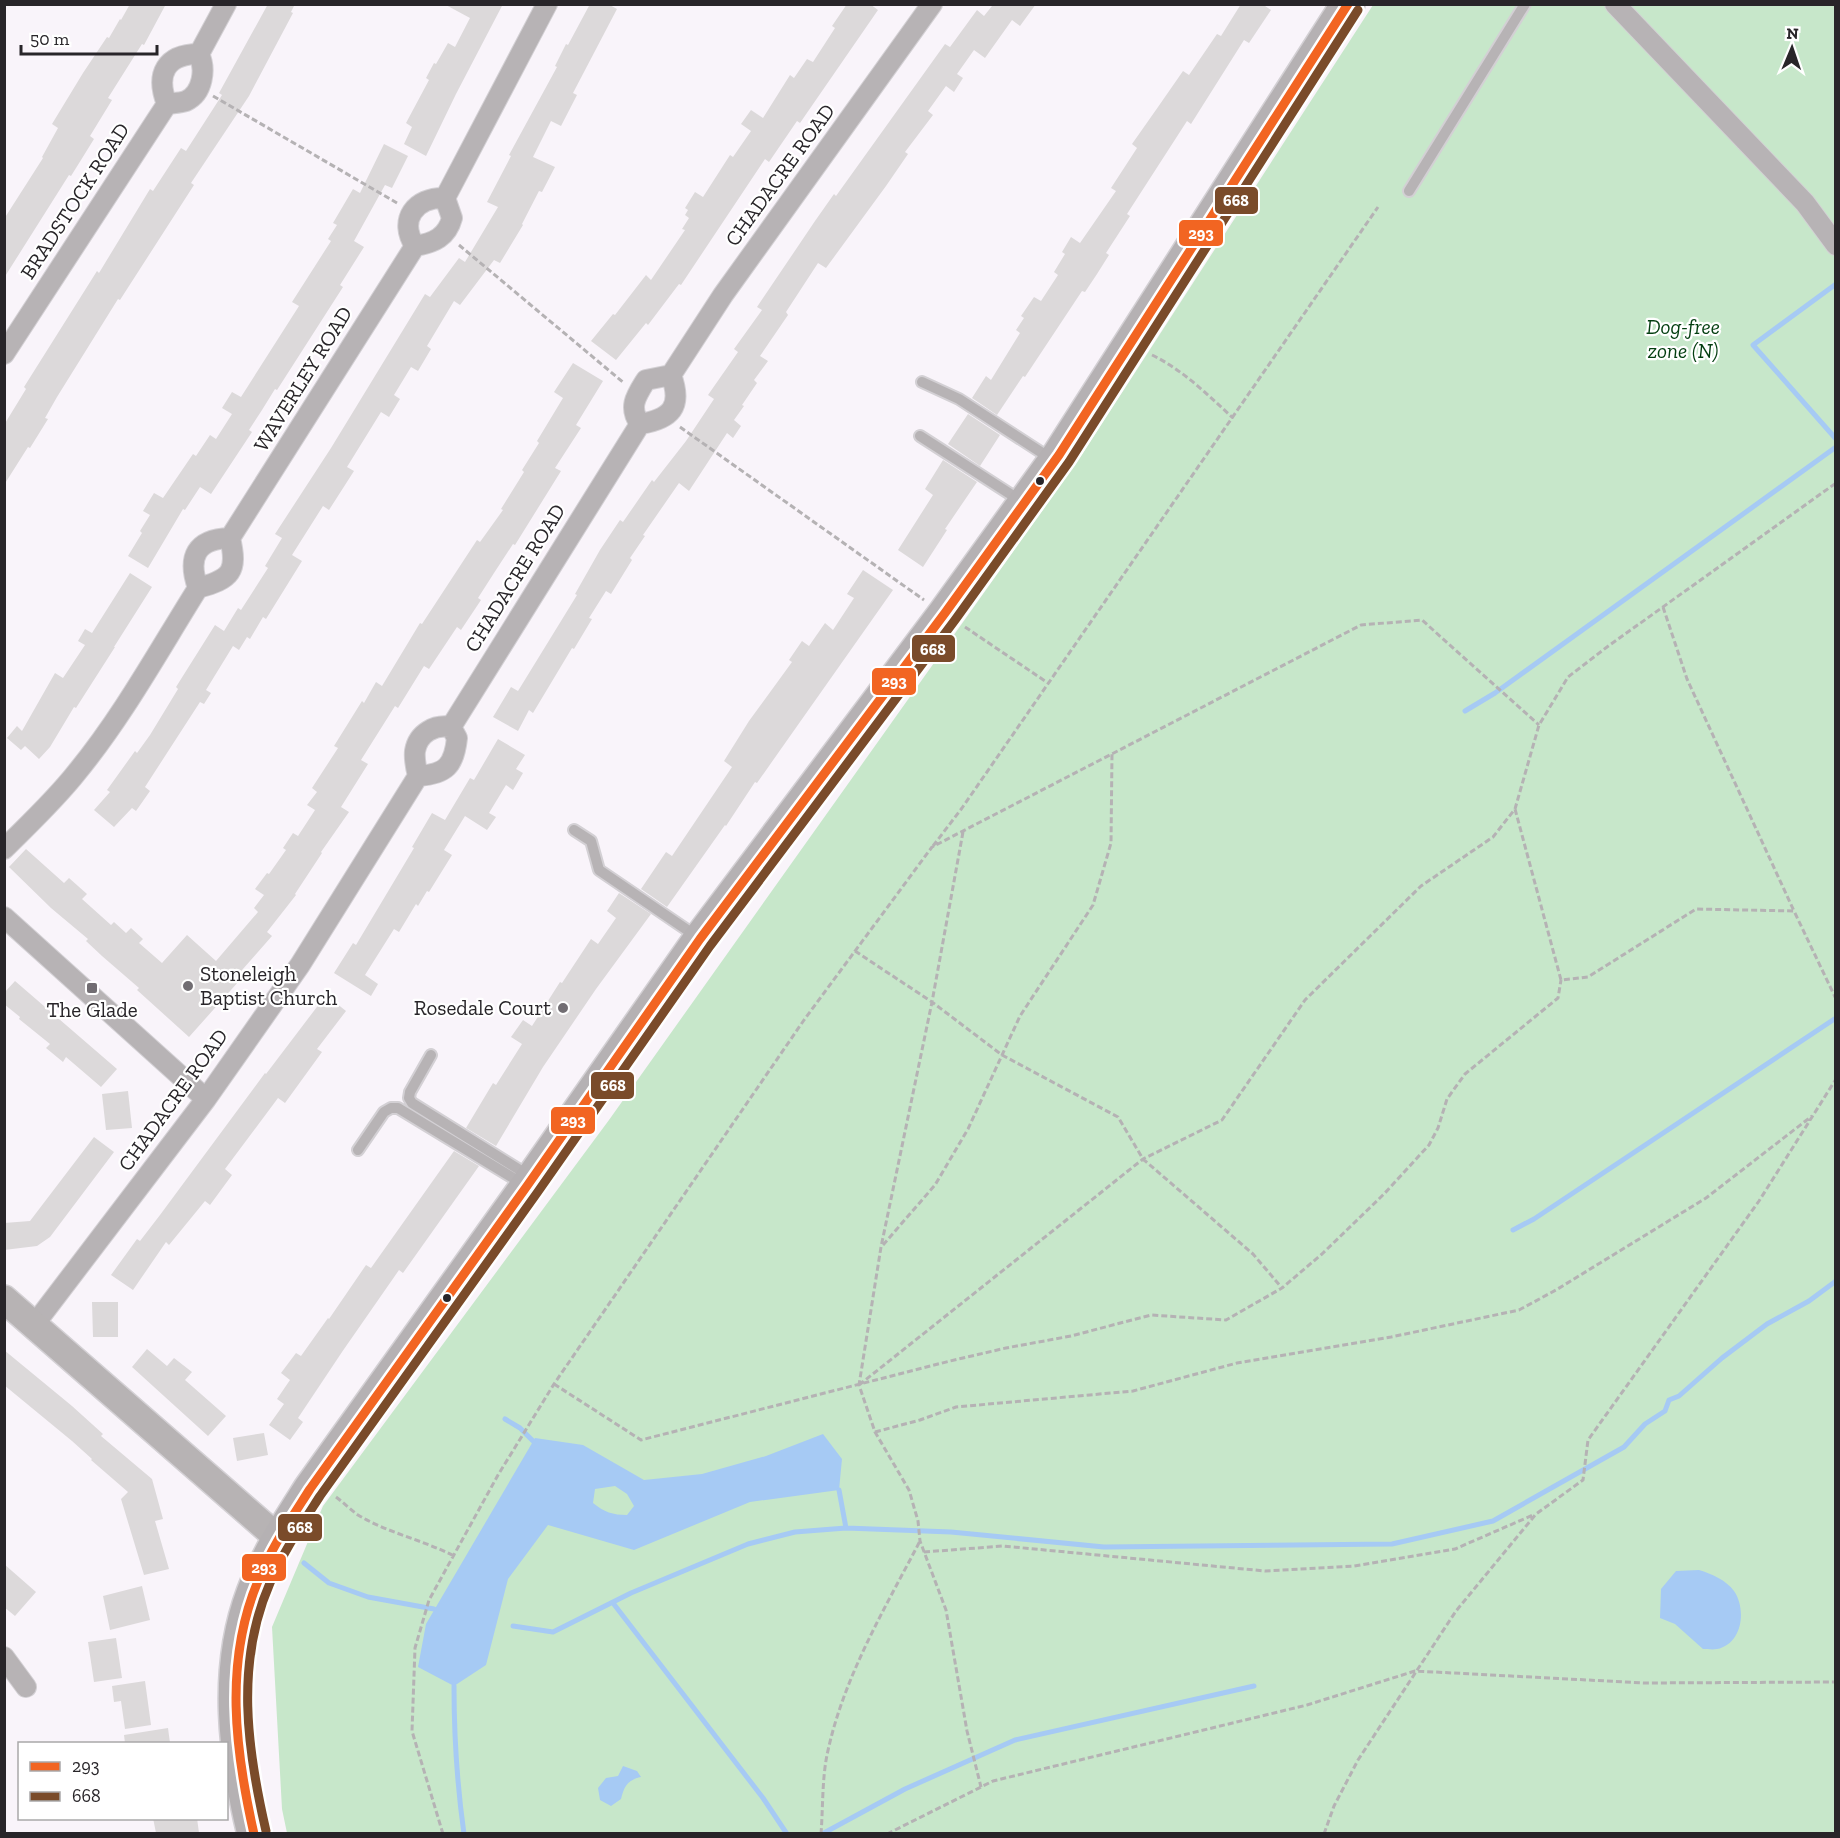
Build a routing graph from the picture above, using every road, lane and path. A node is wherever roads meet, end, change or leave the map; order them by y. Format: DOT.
graph roads {
  1 [pos="226,4"];
  2 [pos="547,4"];
  3 [pos="932,4"];
  4 [pos="1348,4"];
  5 [pos="1525,4"];
  6 [pos="1616,4"];
  7 [pos="199,54"];
  8 [pos="199,88"];
  9 [pos="166,104"];
  10 [pos="1409,191"];
  11 [pos="445,198"];
  12 [pos="1378,207"];
  13 [pos="412,212"];
  14 [pos="446,234"];
  15 [pos="1836,245"];
  16 [pos="415,246"];
  17 [pos="1130,345"];
  18 [pos="4,354"];
  19 [pos="670,375"];
  20 [pos="922,382"];
  21 [pos="638,392"];
  22 [pos="669,415"];
  23 [pos="1233,418"];
  24 [pos="640,424"];
  25 [pos="920,436"];
  26 [pos="1054,462"];
  27 [pos="1836,483"];
  28 [pos="1024,503"];
  29 [pos="230,538"];
  30 [pos="198,588"];
  31 [pos="1663,607"];
  32 [pos="945,613"];
  33 [pos="1048,683"];
  34 [pos="1539,725"];
  35 [pos="451,727"];
  36 [pos="1112,754"];
  37 [pos="418,776"];
  38 [pos="1515,809"];
  39 [pos="574,830"];
  40 [pos="963,832"];
  41 [pos="932,848"];
  42 [pos="4,849"];
  43 [pos="1794,911"];
  44 [pos="4,918"];
  45 [pos="700,939"];
  46 [pos="855,951"];
  47 [pos="1561,980"];
  48 [pos="1836,999"];
  49 [pos="932,1002"];
  50 [pos="431,1055"];
  51 [pos="1002,1055"];
  52 [pos="1836,1079"];
  53 [pos="206,1099"];
  54 [pos="1812,1116"];
  55 [pos="358,1150"];
  56 [pos="1143,1159"];
  57 [pos="530,1182"];
  58 [pos="881,1247"];
  59 [pos="1282,1288"];
  60 [pos="4,1299"];
  61 [pos="34,1325"];
  62 [pos="554,1384"];
  63 [pos="859,1385"];
  64 [pos="874,1432"];
  65 [pos="316,1482"];
  66 [pos="1536,1514"];
  67 [pos="278,1538"];
  68 [pos="920,1541"];
  69 [pos="924,1552"];
  70 [pos="454,1556"];
  71 [pos="4,1657"];
  72 [pos="1415,1671"];
  73 [pos="1836,1682"];
  74 [pos="26,1687"];
  75 [pos="981,1787"];
  76 [pos="254,1833"];
  77 [pos="443,1833"];
  78 [pos="821,1833"];
  79 [pos="887,1833"];
  80 [pos="1324,1833"];
  1 -- 7 [label="street"];
  2 -- 11 [label="street"];
  3 -- 19 [label="street, CHADACRE ROAD"];
  4 -- 17 [label="highway"];
  5 -- 10 [label="lane"];
  6 -- 15 [label="street"];
  7 -- 8 [label="street"];
  7 -- 9 [label="street"];
  8 -- 9 [label="street"];
  8 -- 13 [label="path"];
  9 -- 18 [label="street, BRADSTOCK ROAD"];
  11 -- 13 [label="street"];
  11 -- 14 [label="street"];
  12 -- 23 [label="path"];
  13 -- 16 [label="street"];
  14 -- 16 [label="street"];
  14 -- 21 [label="path"];
  16 -- 29 [label="street, WAVERLEY ROAD"];
  17 -- 23 [label="path"];
  17 -- 26 [label="highway"];
  19 -- 21 [label="street"];
  19 -- 22 [label="street"];
  20 -- 26 [label="lane"];
  21 -- 24 [label="street"];
  22 -- 24 [label="street"];
  22 -- 32 [label="path"];
  23 -- 33 [label="path"];
  24 -- 35 [label="street, CHADACRE ROAD"];
  25 -- 28 [label="lane"];
  26 -- 28 [label="highway"];
  27 -- 31 [label="path"];
  28 -- 32 [label="highway"];
  29 -- 30 [label="street"];
  29 -- 30 [label="street"];
  30 -- 42 [label="street"];
  31 -- 34 [label="path"];
  31 -- 43 [label="path"];
  32 -- 33 [label="path"];
  32 -- 45 [label="highway"];
  33 -- 41 [label="path"];
  34 -- 36 [label="path"];
  34 -- 38 [label="path"];
  35 -- 37 [label="street"];
  35 -- 37 [label="street"];
  36 -- 40 [label="path"];
  36 -- 51 [label="path"];
  37 -- 53 [label="street, CHADACRE ROAD"];
  38 -- 47 [label="path"];
  38 -- 56 [label="path"];
  39 -- 45 [label="lane"];
  40 -- 41 [label="path"];
  40 -- 49 [label="path"];
  41 -- 46 [label="path"];
  43 -- 47 [label="path"];
  43 -- 48 [label="path"];
  44 -- 53 [label="street"];
  45 -- 57 [label="highway"];
  46 -- 49 [label="path"];
  46 -- 62 [label="path"];
  47 -- 59 [label="path"];
  49 -- 51 [label="path"];
  49 -- 58 [label="path"];
  50 -- 57 [label="lane"];
  51 -- 56 [label="path"];
  51 -- 58 [label="path"];
  52 -- 54 [label="path"];
  53 -- 61 [label="street, CHADACRE ROAD"];
  54 -- 64 [label="path"];
  54 -- 66 [label="path"];
  55 -- 57 [label="lane"];
  56 -- 59 [label="path"];
  56 -- 63 [label="path"];
  57 -- 65 [label="highway"];
  58 -- 63 [label="path"];
  59 -- 63 [label="path"];
  60 -- 61 [label="street"];
  61 -- 67 [label="street"];
  62 -- 63 [label="path"];
  62 -- 70 [label="path"];
  63 -- 64 [label="path"];
  64 -- 68 [label="path"];
  65 -- 67 [label="highway"];
  65 -- 70 [label="path"];
  66 -- 69 [label="path"];
  66 -- 72 [label="path"];
  67 -- 76 [label="highway"];
  68 -- 69 [label="path"];
  68 -- 78 [label="path"];
  69 -- 75 [label="path"];
  70 -- 77 [label="path"];
  71 -- 74 [label="street"];
  72 -- 73 [label="path"];
  72 -- 75 [label="path"];
  72 -- 80 [label="path"];
  75 -- 79 [label="path"];
}
